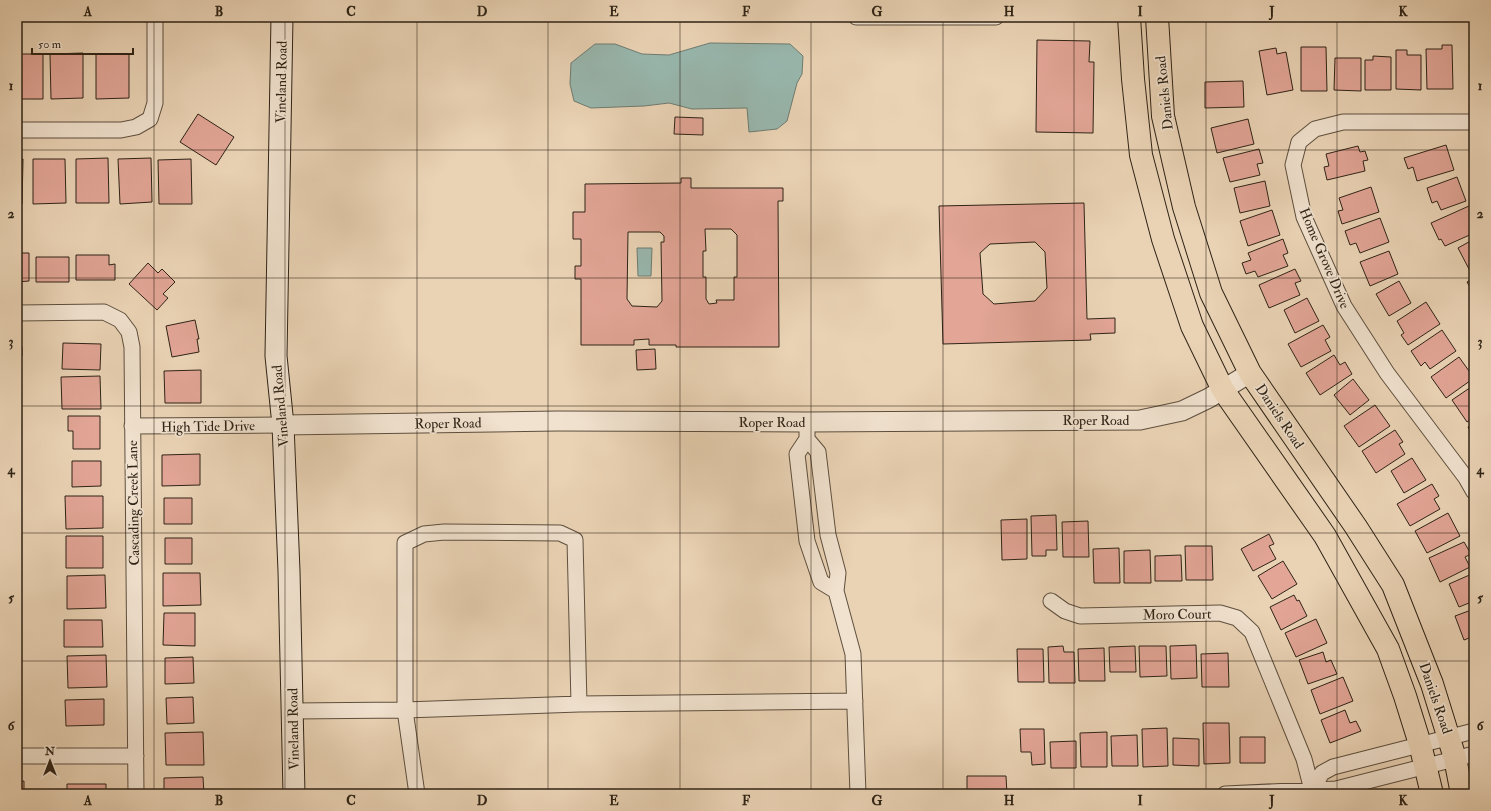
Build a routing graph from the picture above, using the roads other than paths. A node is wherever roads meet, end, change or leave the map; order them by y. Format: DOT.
graph roads {
  1 [pos="155,17"];
  2 [pos="282,17"];
  3 [pos="856,17"];
  4 [pos="996,17"];
  5 [pos="1129,17"];
  6 [pos="1157,17"];
  7 [pos="1474,122"];
  8 [pos="17,130"];
  9 [pos="17,313"];
  10 [pos="1250,373"];
  11 [pos="1223,390"];
  12 [pos="283,425"];
  13 [pos="132,426"];
  14 [pos="807,430"];
  15 [pos="1474,492"];
  16 [pos="828,535"];
  17 [pos="807,541"];
  18 [pos="836,591"];
  19 [pos="1051,601"];
  20 [pos="855,701"];
  21 [pos="579,704"];
  22 [pos="405,710"];
  23 [pos="292,711"];
  24 [pos="1474,731"];
  25 [pos="1449,737"];
  26 [pos="1420,744"];
  27 [pos="17,756"];
  28 [pos="136,756"];
  29 [pos="1465,756"];
  30 [pos="1426,766"];
  31 [pos="1312,792"];
  32 [pos="136,794"];
  33 [pos="294,794"];
  34 [pos="417,794"];
  35 [pos="858,794"];
  36 [pos="1225,794"];
  37 [pos="1432,794"];
  38 [pos="1462,794"];
  1 -- 8 [label="street"];
  2 -- 12 [label="main road, Vineland Road"];
  3 -- 4 [label="street"];
  5 -- 11 [label="main road, Daniels Road"];
  6 -- 10 [label="main road, Daniels Road"];
  7 -- 15 [label="street, Home Grove Drive"];
  9 -- 13 [label="street, Cascading Creek Lane"];
  10 -- 11 [label="street, Roper Road"];
  10 -- 25 [label="main road, Daniels Road"];
  11 -- 14 [label="street, Roper Road"];
  11 -- 26 [label="main road, Daniels Road"];
  12 -- 13 [label="street, High Tide Drive"];
  12 -- 14 [label="street, Roper Road"];
  12 -- 23 [label="main road, Vineland Road"];
  13 -- 28 [label="street, Cascading Creek Lane"];
  14 -- 16 [label="street"];
  14 -- 17 [label="street"];
  16 -- 17 [label="street"];
  16 -- 18 [label="street"];
  17 -- 18 [label="street"];
  18 -- 20 [label="street"];
  19 -- 31 [label="street, Moro Court"];
  20 -- 21 [label="street"];
  20 -- 35 [label="street"];
  21 -- 22 [label="street"];
  21 -- 22 [label="street"];
  22 -- 23 [label="street"];
  22 -- 34 [label="street"];
  23 -- 33 [label="main road, Vineland Road"];
  24 -- 25 [label="street"];
  25 -- 26 [label="street"];
  25 -- 29 [label="main road, Daniels Road"];
  26 -- 30 [label="main road, Daniels Road"];
  26 -- 31 [label="street"];
  27 -- 28 [label="street"];
  28 -- 32 [label="street, Cascading Creek Lane"];
  29 -- 30 [label="street"];
  29 -- 38 [label="main road, Daniels Road"];
  30 -- 31 [label="street"];
  30 -- 37 [label="main road, Daniels Road"];
  31 -- 36 [label="street"];
}
